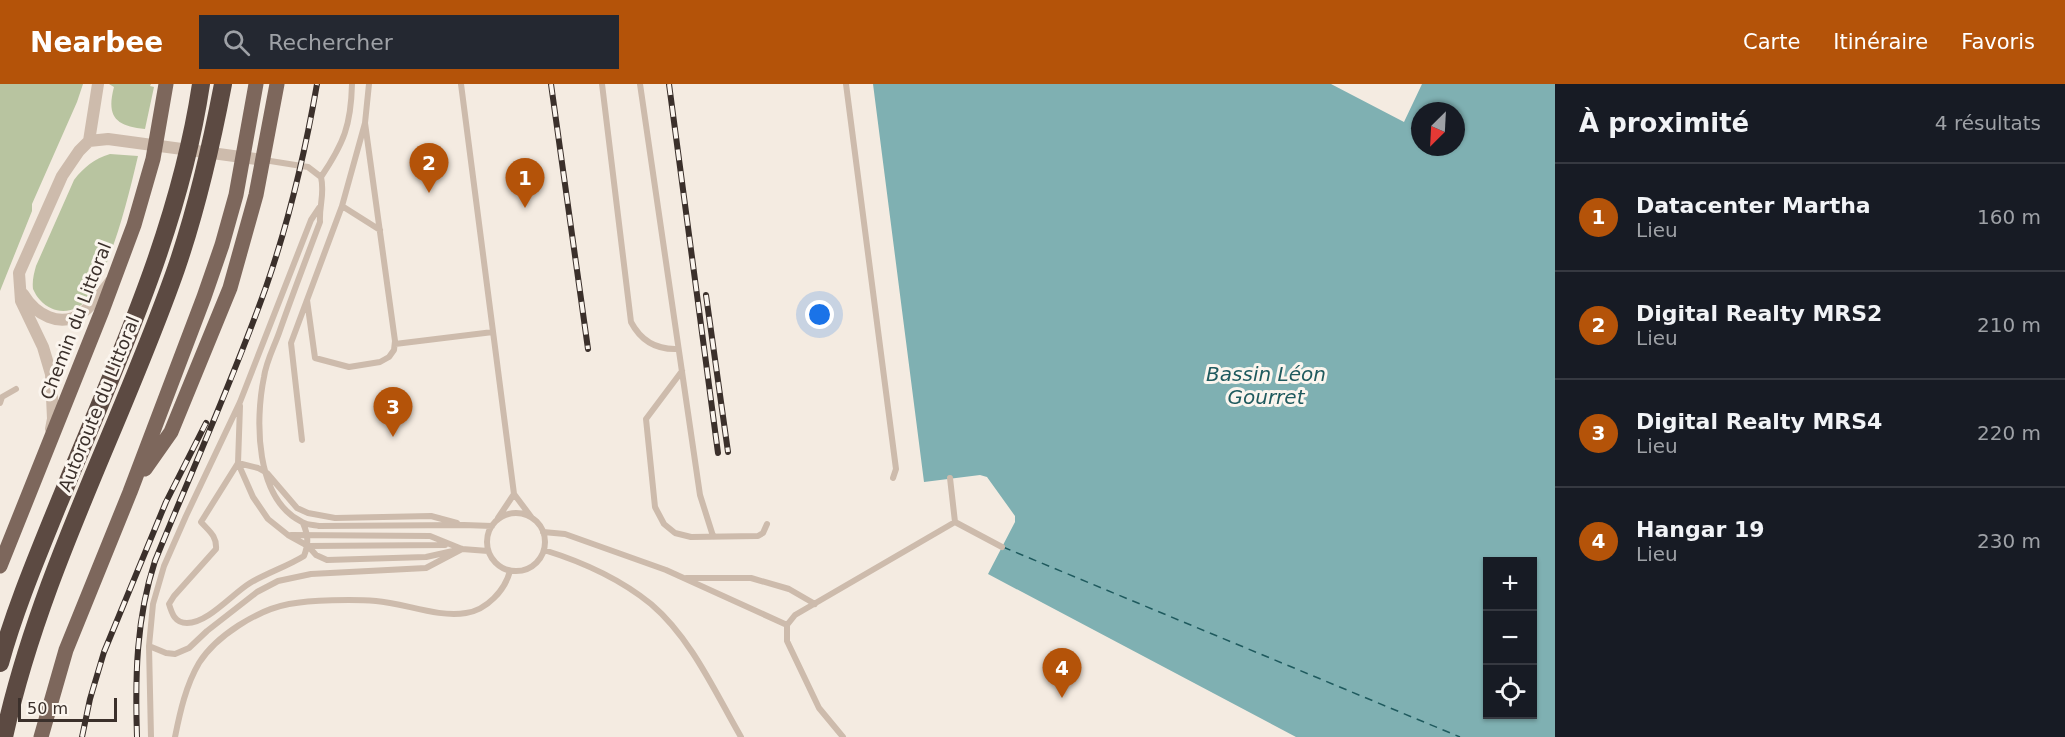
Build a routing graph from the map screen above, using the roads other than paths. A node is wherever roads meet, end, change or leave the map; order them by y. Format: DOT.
graph roads {
  1 [pos="98,84"];
  2 [pos="166,84"];
  3 [pos="201,84"];
  4 [pos="223,84"];
  5 [pos="256,84"];
  6 [pos="277,84"];
  7 [pos="352,84"];
  8 [pos="369,84"];
  9 [pos="461,84"];
  10 [pos="602,84"];
  11 [pos="640,84"];
  12 [pos="846,84"];
  13 [pos="365,123"];
  14 [pos="89,141"];
  15 [pos="258,159"];
  16 [pos="321,177"];
  17 [pos="342,206"];
  18 [pos="319,208"];
  19 [pos="380,230"];
  20 [pos="116,275"];
  21 [pos="19,286"];
  22 [pos="307,300"];
  23 [pos="493,332"];
  24 [pos="395,344"];
  25 [pos="678,349"];
  26 [pos="682,371"];
  27 [pos="16,389"];
  28 [pos="1,399"];
  29 [pos="240,402"];
  30 [pos="302,440"];
  31 [pos="47,445"];
  32 [pos="238,463"];
  33 [pos="267,473"];
  34 [pos="893,478"];
  35 [pos="950,478"];
  36 [pos="130,492"];
  37 [pos="514,494"];
  38 [pos="532,518"];
  39 [pos="955,522"];
  40 [pos="303,523"];
  41 [pos="494,524"];
  42 [pos="767,524"];
  43 [pos="464,525"];
  44 [pos="543,532"];
  45 [pos="288,534"];
  46 [pos="308,535"];
  47 [pos="713,536"];
  48 [pos="450,545"];
  49 [pos="308,546"];
  50 [pos="1002,547"];
  51 [pos="462,549"];
  52 [pos="544,550"];
  53 [pos="488,551"];
  54 [pos="0,566"];
  55 [pos="510,571"];
  56 [pos="683,578"];
  57 [pos="815,604"];
  58 [pos="787,625"];
  59 [pos="149,646"];
  60 [pos="0,663"];
  61 [pos="4,737"];
  62 [pos="41,737"];
  63 [pos="151,737"];
  64 [pos="175,737"];
  65 [pos="741,737"];
  66 [pos="843,737"];
  1 -- 14 [label="street"];
  2 -- 20 [label="main road, Chemin du Littoral"];
  3 -- 60 [label="highway, Autoroute du Littoral"];
  4 -- 61 [label="highway, Autoroute du Littoral"];
  5 -- 36 [label="main road"];
  6 -- 15 [label="main road"];
  7 -- 16 [label="lane"];
  8 -- 13 [label="lane"];
  9 -- 23 [label="lane"];
  10 -- 25 [label="lane"];
  11 -- 25 [label="lane"];
  12 -- 34 [label="lane"];
  13 -- 17 [label="lane"];
  13 -- 19 [label="lane"];
  14 -- 15 [label="street"];
  14 -- 21 [label="street"];
  15 -- 16 [label="lane"];
  15 -- 36 [label="main road"];
  16 -- 18 [label="lane"];
  17 -- 19 [label="lane"];
  17 -- 22 [label="lane"];
  18 -- 29 [label="lane"];
  18 -- 33 [label="lane"];
  19 -- 24 [label="lane"];
  20 -- 21 [label="street"];
  20 -- 31 [label="main road, Chemin du Littoral"];
  21 -- 31 [label="street"];
  22 -- 24 [label="lane"];
  22 -- 30 [label="lane"];
  23 -- 24 [label="lane"];
  23 -- 37 [label="lane"];
  25 -- 26 [label="lane"];
  26 -- 47 [label="lane"];
  26 -- 47 [label="lane"];
  27 -- 28 [label="lane"];
  29 -- 32 [label="lane"];
  29 -- 59 [label="lane"];
  31 -- 54 [label="main road, Chemin du Littoral"];
  32 -- 33 [label="lane"];
  32 -- 45 [label="lane"];
  32 -- 49 [label="lane"];
  33 -- 40 [label="lane"];
  33 -- 43 [label="lane"];
  35 -- 39 [label="lane"];
  36 -- 62 [label="main road"];
  37 -- 38 [label="lane"];
  37 -- 41 [label="lane"];
  38 -- 41 [label="lane"];
  38 -- 44 [label="lane"];
  39 -- 50 [label="lane"];
  39 -- 57 [label="lane"];
  40 -- 43 [label="lane"];
  40 -- 46 [label="lane"];
  41 -- 43 [label="lane"];
  41 -- 53 [label="lane"];
  42 -- 47 [label="lane"];
  44 -- 52 [label="lane"];
  44 -- 56 [label="lane"];
  45 -- 46 [label="lane"];
  45 -- 49 [label="lane"];
  46 -- 48 [label="lane"];
  46 -- 49 [label="lane"];
  48 -- 49 [label="lane"];
  48 -- 51 [label="lane"];
  49 -- 51 [label="lane"];
  51 -- 53 [label="lane"];
  51 -- 59 [label="lane"];
  52 -- 55 [label="lane"];
  52 -- 65 [label="lane"];
  53 -- 55 [label="lane"];
  55 -- 64 [label="lane"];
  56 -- 57 [label="lane"];
  56 -- 58 [label="lane"];
  57 -- 58 [label="lane"];
  58 -- 66 [label="lane"];
  59 -- 63 [label="lane"];
}
